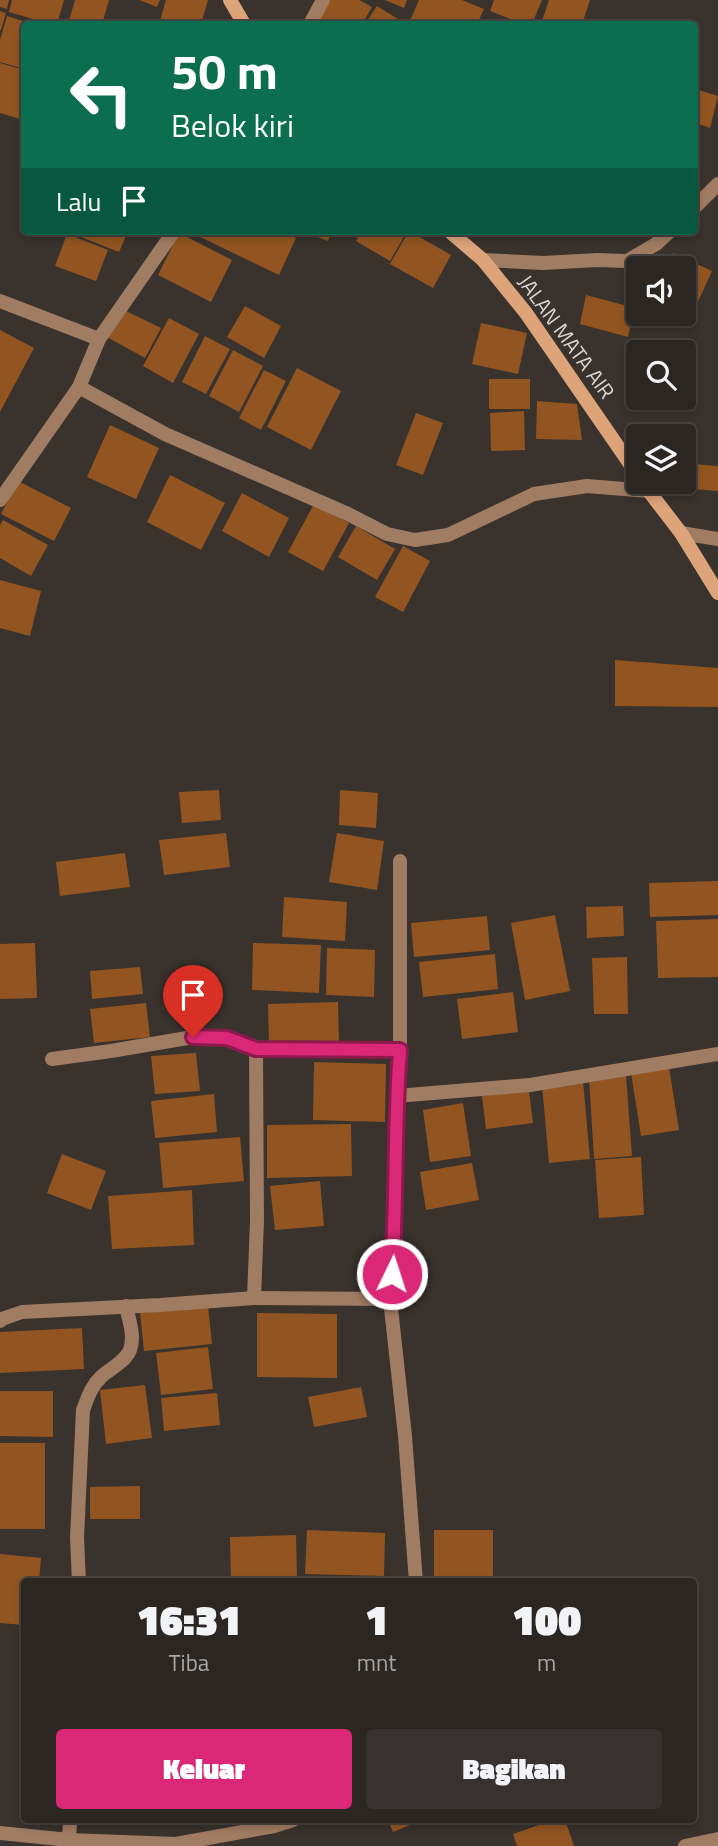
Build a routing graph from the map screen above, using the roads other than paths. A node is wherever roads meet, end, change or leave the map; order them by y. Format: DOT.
graph roads {
  1 [pos="230,0"];
  2 [pos="323,0"];
  3 [pos="242,21"];
  4 [pos="312,21"];
  5 [pos="718,184"];
  6 [pos="698,204"];
  7 [pos="171,235"];
  8 [pos="454,235"];
  9 [pos="665,235"];
  10 [pos="483,260"];
  11 [pos="0,301"];
  12 [pos="99,339"];
  13 [pos="79,387"];
  14 [pos="626,458"];
  15 [pos="626,484"];
  16 [pos="651,494"];
  17 [pos="0,500"];
  18 [pos="681,533"];
  19 [pos="718,539"];
  20 [pos="718,593"];
  21 [pos="400,861"];
  22 [pos="256,1049"];
  23 [pos="400,1050"];
  24 [pos="718,1054"];
  25 [pos="52,1059"];
  26 [pos="396,1096"];
  27 [pos="254,1298"];
  28 [pos="390,1299"];
  29 [pos="126,1306"];
  30 [pos="0,1321"];
  31 [pos="79,1578"];
  32 [pos="416,1578"];
  33 [pos="70,1823"];
  34 [pos="284,1823"];
  35 [pos="0,1833"];
  36 [pos="718,1839"];
  37 [pos="69,1840"];
  38 [pos="685,1846"];
  1 -- 3 [label="street"];
  2 -- 4 [label="street"];
  5 -- 6 [label="street"];
  7 -- 12 [label="street"];
  8 -- 10 [label="street, JALAN MATA AIR"];
  9 -- 10 [label="street"];
  10 -- 14 [label="street, JALAN MATA AIR"];
  11 -- 12 [label="street"];
  12 -- 13 [label="street"];
  13 -- 15 [label="street"];
  13 -- 17 [label="street"];
  16 -- 18 [label="street, JALAN MATA AIR"];
  18 -- 19 [label="street"];
  18 -- 20 [label="street, JALAN MATA AIR"];
  21 -- 23 [label="street"];
  22 -- 23 [label="street"];
  22 -- 25 [label="street"];
  22 -- 27 [label="street"];
  23 -- 26 [label="street"];
  24 -- 26 [label="street"];
  26 -- 28 [label="street"];
  27 -- 28 [label="street"];
  27 -- 29 [label="street"];
  28 -- 32 [label="street"];
  29 -- 30 [label="street"];
  29 -- 31 [label="street"];
  33 -- 37 [label="street"];
  34 -- 37 [label="street"];
  35 -- 37 [label="street"];
  36 -- 38 [label="street"];
}
